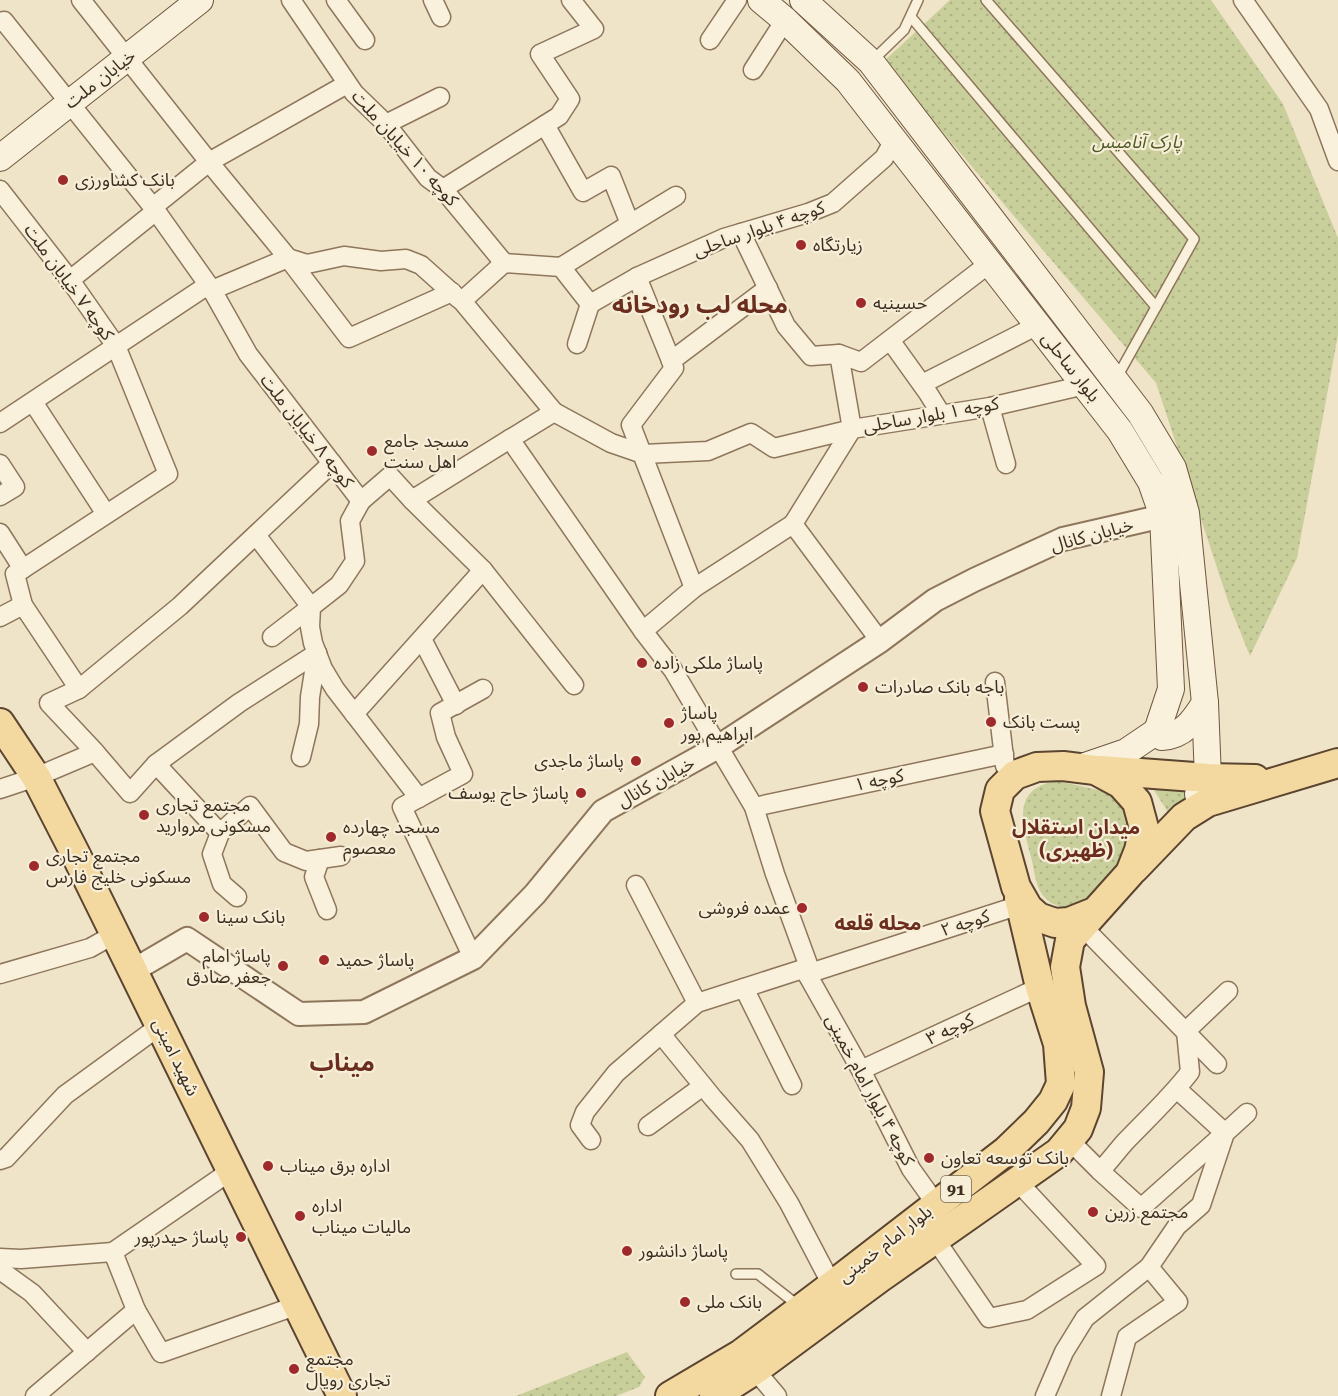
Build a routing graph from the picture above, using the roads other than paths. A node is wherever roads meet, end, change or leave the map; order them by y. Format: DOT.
graph roads {
  1 [pos="81,0"];
  2 [pos="200,0"];
  3 [pos="291,0"];
  4 [pos="336,0"];
  5 [pos="433,0"];
  6 [pos="571,0"];
  7 [pos="737,0"];
  8 [pos="761,0"];
  9 [pos="803,0"];
  10 [pos="918,0"];
  11 [pos="986,0"];
  12 [pos="1243,0"];
  13 [pos="911,16"];
  14 [pos="441,17"];
  15 [pos="785,20"];
  16 [pos="1,23"];
  17 [pos="365,40"];
  18 [pos="710,40"];
  19 [pos="126,58"];
  20 [pos="871,62"];
  21 [pos="753,70"];
  22 [pos="347,84"];
  23 [pos="440,97"];
  24 [pos="70,103"];
  25 [pos="386,124"];
  26 [pos="545,125"];
  27 [pos="894,140"];
  28 [pos="1,155"];
  29 [pos="1338,161"];
  30 [pos="209,162"];
  31 [pos="443,189"];
  32 [pos="0,190"];
  33 [pos="676,196"];
  34 [pos="154,209"];
  35 [pos="630,224"];
  36 [pos="741,233"];
  37 [pos="288,258"];
  38 [pos="504,263"];
  39 [pos="990,263"];
  40 [pos="561,267"];
  41 [pos="637,277"];
  42 [pos="70,280"];
  43 [pos="210,288"];
  44 [pos="768,288"];
  45 [pos="457,297"];
  46 [pos="590,304"];
  47 [pos="1156,307"];
  48 [pos="1038,325"];
  49 [pos="890,340"];
  50 [pos="577,344"];
  51 [pos="116,346"];
  52 [pos="839,354"];
  53 [pos="671,361"];
  54 [pos="1115,381"];
  55 [pos="922,384"];
  56 [pos="1085,385"];
  57 [pos="33,402"];
  58 [pos="990,406"];
  59 [pos="554,412"];
  60 [pos="941,414"];
  61 [pos="0,423"];
  62 [pos="852,429"];
  63 [pos="510,439"];
  64 [pos="643,454"];
  65 [pos="332,463"];
  66 [pos="0,464"];
  67 [pos="1006,464"];
  68 [pos="7,491"];
  69 [pos="412,500"];
  70 [pos="362,501"];
  71 [pos="106,514"];
  72 [pos="1163,516"];
  73 [pos="793,524"];
  74 [pos="0,533"];
  75 [pos="256,535"];
  76 [pos="23,569"];
  77 [pos="483,570"];
  78 [pos="694,588"];
  79 [pos="23,605"];
  80 [pos="311,607"];
  81 [pos="0,617"];
  82 [pos="643,631"];
  83 [pos="272,637"];
  84 [pos="422,639"];
  85 [pos="880,641"];
  86 [pos="317,653"];
  87 [pos="995,682"];
  88 [pos="573,685"];
  89 [pos="79,689"];
  90 [pos="483,689"];
  91 [pos="1205,703"];
  92 [pos="456,705"];
  93 [pos="354,714"];
  94 [pos="0,723"];
  95 [pos="1156,731"];
  96 [pos="718,747"];
  97 [pos="95,752"];
  98 [pos="1004,754"];
  99 [pos="301,757"];
  100 [pos="1338,763"];
  101 [pos="156,764"];
  102 [pos="1087,769"];
  103 [pos="36,777"];
  104 [pos="1208,778"];
  105 [pos="1287,778"];
  106 [pos="1008,783"];
  107 [pos="0,789"];
  108 [pos="419,798"];
  109 [pos="754,807"];
  110 [pos="1184,818"];
  111 [pos="220,833"];
  112 [pos="341,856"];
  113 [pos="320,859"];
  114 [pos="1130,873"];
  115 [pos="636,885"];
  116 [pos="1018,896"];
  117 [pos="237,897"];
  118 [pos="327,910"];
  119 [pos="1088,919"];
  120 [pos="116,934"];
  121 [pos="473,958"];
  122 [pos="134,970"];
  123 [pos="808,970"];
  124 [pos="0,974"];
  125 [pos="1040,987"];
  126 [pos="744,988"];
  127 [pos="1228,991"];
  128 [pos="696,1003"];
  129 [pos="161,1025"];
  130 [pos="1186,1031"];
  131 [pos="661,1034"];
  132 [pos="1217,1064"];
  133 [pos="861,1070"];
  134 [pos="792,1085"];
  135 [pos="703,1086"];
  136 [pos="1177,1089"];
  137 [pos="1247,1113"];
  138 [pos="648,1126"];
  139 [pos="1225,1133"];
  140 [pos="591,1140"];
  141 [pos="1069,1140"];
  142 [pos="2,1154"];
  143 [pos="232,1170"];
  144 [pos="1100,1171"];
  145 [pos="1017,1181"];
  146 [pos="936,1204"];
  147 [pos="935,1239"];
  148 [pos="113,1252"];
  149 [pos="0,1258"];
  150 [pos="1149,1267"];
  151 [pos="0,1270"];
  152 [pos="736,1274"];
  153 [pos="832,1285"];
  154 [pos="297,1305"];
  155 [pos="802,1308"];
  156 [pos="136,1310"];
  157 [pos="87,1352"];
  158 [pos="755,1370"];
  159 [pos="35,1396"];
  160 [pos="342,1396"];
  161 [pos="670,1396"];
  162 [pos="714,1396"];
  163 [pos="777,1396"];
  164 [pos="1045,1396"];
  165 [pos="1111,1396"];
  1 -- 19 [label="street"];
  2 -- 19 [label="main road, خیابان ملت"];
  3 -- 22 [label="street, کوچه ۱۰ خیابان ملت"];
  4 -- 17 [label="street"];
  5 -- 14 [label="street"];
  6 -- 26 [label="street"];
  7 -- 18 [label="street"];
  8 -- 15 [label="main road, بلوار ساحلی"];
  9 -- 20 [label="main road, بلوار ساحلی"];
  10 -- 13 [label="lane"];
  11 -- 47 [label="lane"];
  12 -- 29 [label="street"];
  13 -- 20 [label="lane"];
  13 -- 47 [label="lane"];
  15 -- 21 [label="street"];
  15 -- 27 [label="main road, بلوار ساحلی"];
  16 -- 24 [label="street, کوچه ۸ خیابان ملت"];
  19 -- 24 [label="main road, خیابان ملت"];
  19 -- 30 [label="street"];
  20 -- 54 [label="main road, بلوار ساحلی"];
  22 -- 25 [label="street, کوچه ۱۰ خیابان ملت"];
  22 -- 30 [label="street"];
  23 -- 25 [label="street"];
  24 -- 28 [label="main road, خیابان ملت"];
  24 -- 34 [label="street, کوچه ۸ خیابان ملت"];
  25 -- 31 [label="street, کوچه ۱۰ خیابان ملت"];
  26 -- 31 [label="street"];
  26 -- 35 [label="street"];
  27 -- 36 [label="street, کوچه ۴ بلوار ساحلی"];
  27 -- 39 [label="main road, بلوار ساحلی"];
  30 -- 34 [label="street"];
  30 -- 37 [label="street"];
  31 -- 38 [label="street, کوچه ۱۰ خیابان ملت"];
  32 -- 42 [label="street, کوچه ۷ خیابان ملت"];
  33 -- 35 [label="street"];
  34 -- 42 [label="street"];
  34 -- 43 [label="street, کوچه ۸ خیابان ملت"];
  35 -- 40 [label="street"];
  36 -- 41 [label="street, کوچه ۴ بلوار ساحلی"];
  36 -- 44 [label="street"];
  37 -- 43 [label="street"];
  37 -- 45 [label="street"];
  37 -- 45 [label="street"];
  38 -- 40 [label="street"];
  38 -- 45 [label="street"];
  39 -- 48 [label="main road, بلوار ساحلی"];
  39 -- 49 [label="street"];
  40 -- 46 [label="street"];
  41 -- 46 [label="street, کوچه ۴ بلوار ساحلی"];
  41 -- 53 [label="street"];
  42 -- 51 [label="street, کوچه ۷ خیابان ملت"];
  43 -- 51 [label="street"];
  43 -- 65 [label="street, کوچه ۸ خیابان ملت"];
  44 -- 52 [label="street"];
  44 -- 53 [label="street"];
  45 -- 59 [label="street"];
  46 -- 50 [label="street"];
  47 -- 54 [label="lane"];
  48 -- 55 [label="street"];
  48 -- 56 [label="main road, بلوار ساحلی"];
  49 -- 52 [label="street"];
  49 -- 55 [label="street"];
  51 -- 57 [label="street"];
  51 -- 71 [label="street, کوچه ۷ خیابان ملت"];
  52 -- 62 [label="street"];
  53 -- 64 [label="street"];
  54 -- 91 [label="main road, بلوار ساحلی"];
  55 -- 60 [label="street"];
  56 -- 58 [label="street, کوچه ۱ بلوار ساحلی"];
  56 -- 72 [label="main road, بلوار ساحلی"];
  57 -- 61 [label="street"];
  57 -- 71 [label="street"];
  58 -- 60 [label="street, کوچه ۱ بلوار ساحلی"];
  58 -- 67 [label="street"];
  59 -- 63 [label="street"];
  59 -- 64 [label="street"];
  60 -- 62 [label="street, کوچه ۱ بلوار ساحلی"];
  62 -- 64 [label="street"];
  62 -- 73 [label="street, کوچه ۱ بلوار ساحلی"];
  63 -- 69 [label="street"];
  63 -- 82 [label="street, کوچه ۴ بلوار امام خمینی"];
  64 -- 78 [label="street"];
  65 -- 70 [label="street, کوچه ۸ خیابان ملت"];
  65 -- 75 [label="street"];
  66 -- 68 [label="street"];
  69 -- 70 [label="street, کوچه ۸ خیابان ملت"];
  69 -- 77 [label="street, کوچه ۸ خیابان ملت"];
  70 -- 80 [label="street"];
  71 -- 76 [label="street"];
  72 -- 85 [label="street, خیابان کانال"];
  72 -- 95 [label="main road, بلوار ساحلی"];
  73 -- 78 [label="street"];
  73 -- 85 [label="street"];
  74 -- 76 [label="street"];
  75 -- 80 [label="street"];
  75 -- 89 [label="street"];
  76 -- 79 [label="street"];
  77 -- 84 [label="street"];
  77 -- 88 [label="street, کوچه ۸ خیابان ملت"];
  78 -- 82 [label="street"];
  79 -- 81 [label="street"];
  79 -- 89 [label="street"];
  80 -- 83 [label="street"];
  80 -- 86 [label="street"];
  82 -- 96 [label="street, کوچه ۴ بلوار امام خمینی"];
  84 -- 92 [label="street"];
  84 -- 93 [label="street"];
  85 -- 96 [label="street, خیابان کانال"];
  86 -- 93 [label="street"];
  86 -- 99 [label="street"];
  86 -- 101 [label="street"];
  87 -- 98 [label="street"];
  89 -- 97 [label="street"];
  90 -- 92 [label="street"];
  91 -- 95 [label="main road"];
  91 -- 104 [label="main road, بلوار ساحلی"];
  92 -- 108 [label="street"];
  93 -- 108 [label="street"];
  94 -- 103 [label="main road, شهید امینی"];
  95 -- 102 [label="main road"];
  96 -- 109 [label="street, کوچه ۴ بلوار امام خمینی"];
  96 -- 121 [label="street, خیابان کانال"];
  97 -- 101 [label="street"];
  97 -- 103 [label="street"];
  98 -- 106 [label="street"];
  98 -- 109 [label="street, کوچه ۱"];
  100 -- 105 [label="main road, 91"];
  101 -- 111 [label="street"];
  102 -- 104 [label="main road, 91"];
  102 -- 106 [label="main road, 91"];
  102 -- 114 [label="main road, 91"];
  103 -- 107 [label="street"];
  103 -- 120 [label="main road, شهید امینی"];
  104 -- 105 [label="main road, 91"];
  104 -- 110 [label="main road"];
  105 -- 110 [label="main road, 91"];
  106 -- 116 [label="main road, 91"];
  108 -- 121 [label="street"];
  109 -- 123 [label="street, کوچه ۴ بلوار امام خمینی"];
  110 -- 114 [label="main road, 91"];
  111 -- 113 [label="street"];
  111 -- 117 [label="street"];
  112 -- 113 [label="street"];
  113 -- 118 [label="street"];
  114 -- 119 [label="main road, 91"];
  115 -- 128 [label="street"];
  116 -- 119 [label="main road, 91"];
  116 -- 123 [label="street, کوچه ۲"];
  116 -- 125 [label="main road, بلوار امام خمینی / 91"];
  119 -- 130 [label="street"];
  119 -- 141 [label="main road, بلوار امام خمینی / 91"];
  120 -- 122 [label="main road, شهید امینی"];
  120 -- 124 [label="street"];
  121 -- 122 [label="street, خیابان کانال"];
  122 -- 129 [label="main road, شهید امینی"];
  123 -- 126 [label="street, کوچه ۲"];
  123 -- 133 [label="street, کوچه ۴ بلوار امام خمینی"];
  125 -- 133 [label="street, کوچه ۳"];
  125 -- 146 [label="main road, بلوار امام خمینی / 91"];
  126 -- 128 [label="street, کوچه ۲"];
  126 -- 134 [label="street"];
  127 -- 130 [label="street"];
  128 -- 131 [label="street"];
  129 -- 142 [label="street"];
  129 -- 143 [label="main road, شهید امینی"];
  130 -- 132 [label="street"];
  130 -- 136 [label="street"];
  131 -- 135 [label="street"];
  131 -- 140 [label="street"];
  133 -- 146 [label="street, کوچه ۴ بلوار امام خمینی"];
  135 -- 138 [label="street"];
  135 -- 153 [label="street"];
  136 -- 139 [label="street"];
  136 -- 144 [label="street"];
  137 -- 139 [label="street"];
  139 -- 144 [label="street"];
  139 -- 150 [label="street"];
  141 -- 144 [label="street"];
  141 -- 145 [label="main road, بلوار امام خمینی / 91"];
  143 -- 148 [label="street"];
  143 -- 154 [label="main road, شهید امینی"];
  145 -- 147 [label="main road, بلوار امام خمینی / 91"];
  145 -- 147 [label="street"];
  146 -- 153 [label="main road, بلوار امام خمینی / 91"];
  147 -- 158 [label="main road, بلوار امام خمینی / 91"];
  148 -- 149 [label="street"];
  148 -- 156 [label="street"];
  150 -- 164 [label="street"];
  150 -- 165 [label="street"];
  151 -- 157 [label="street"];
  152 -- 155 [label="lane"];
  153 -- 155 [label="main road, بلوار امام خمینی / 91"];
  154 -- 156 [label="street"];
  154 -- 160 [label="main road, شهید امینی"];
  155 -- 161 [label="main road, بلوار امام خمینی / 91"];
  156 -- 157 [label="street"];
  157 -- 159 [label="street"];
  158 -- 162 [label="main road, بلوار امام خمینی / 91"];
  158 -- 163 [label="street"];
}
